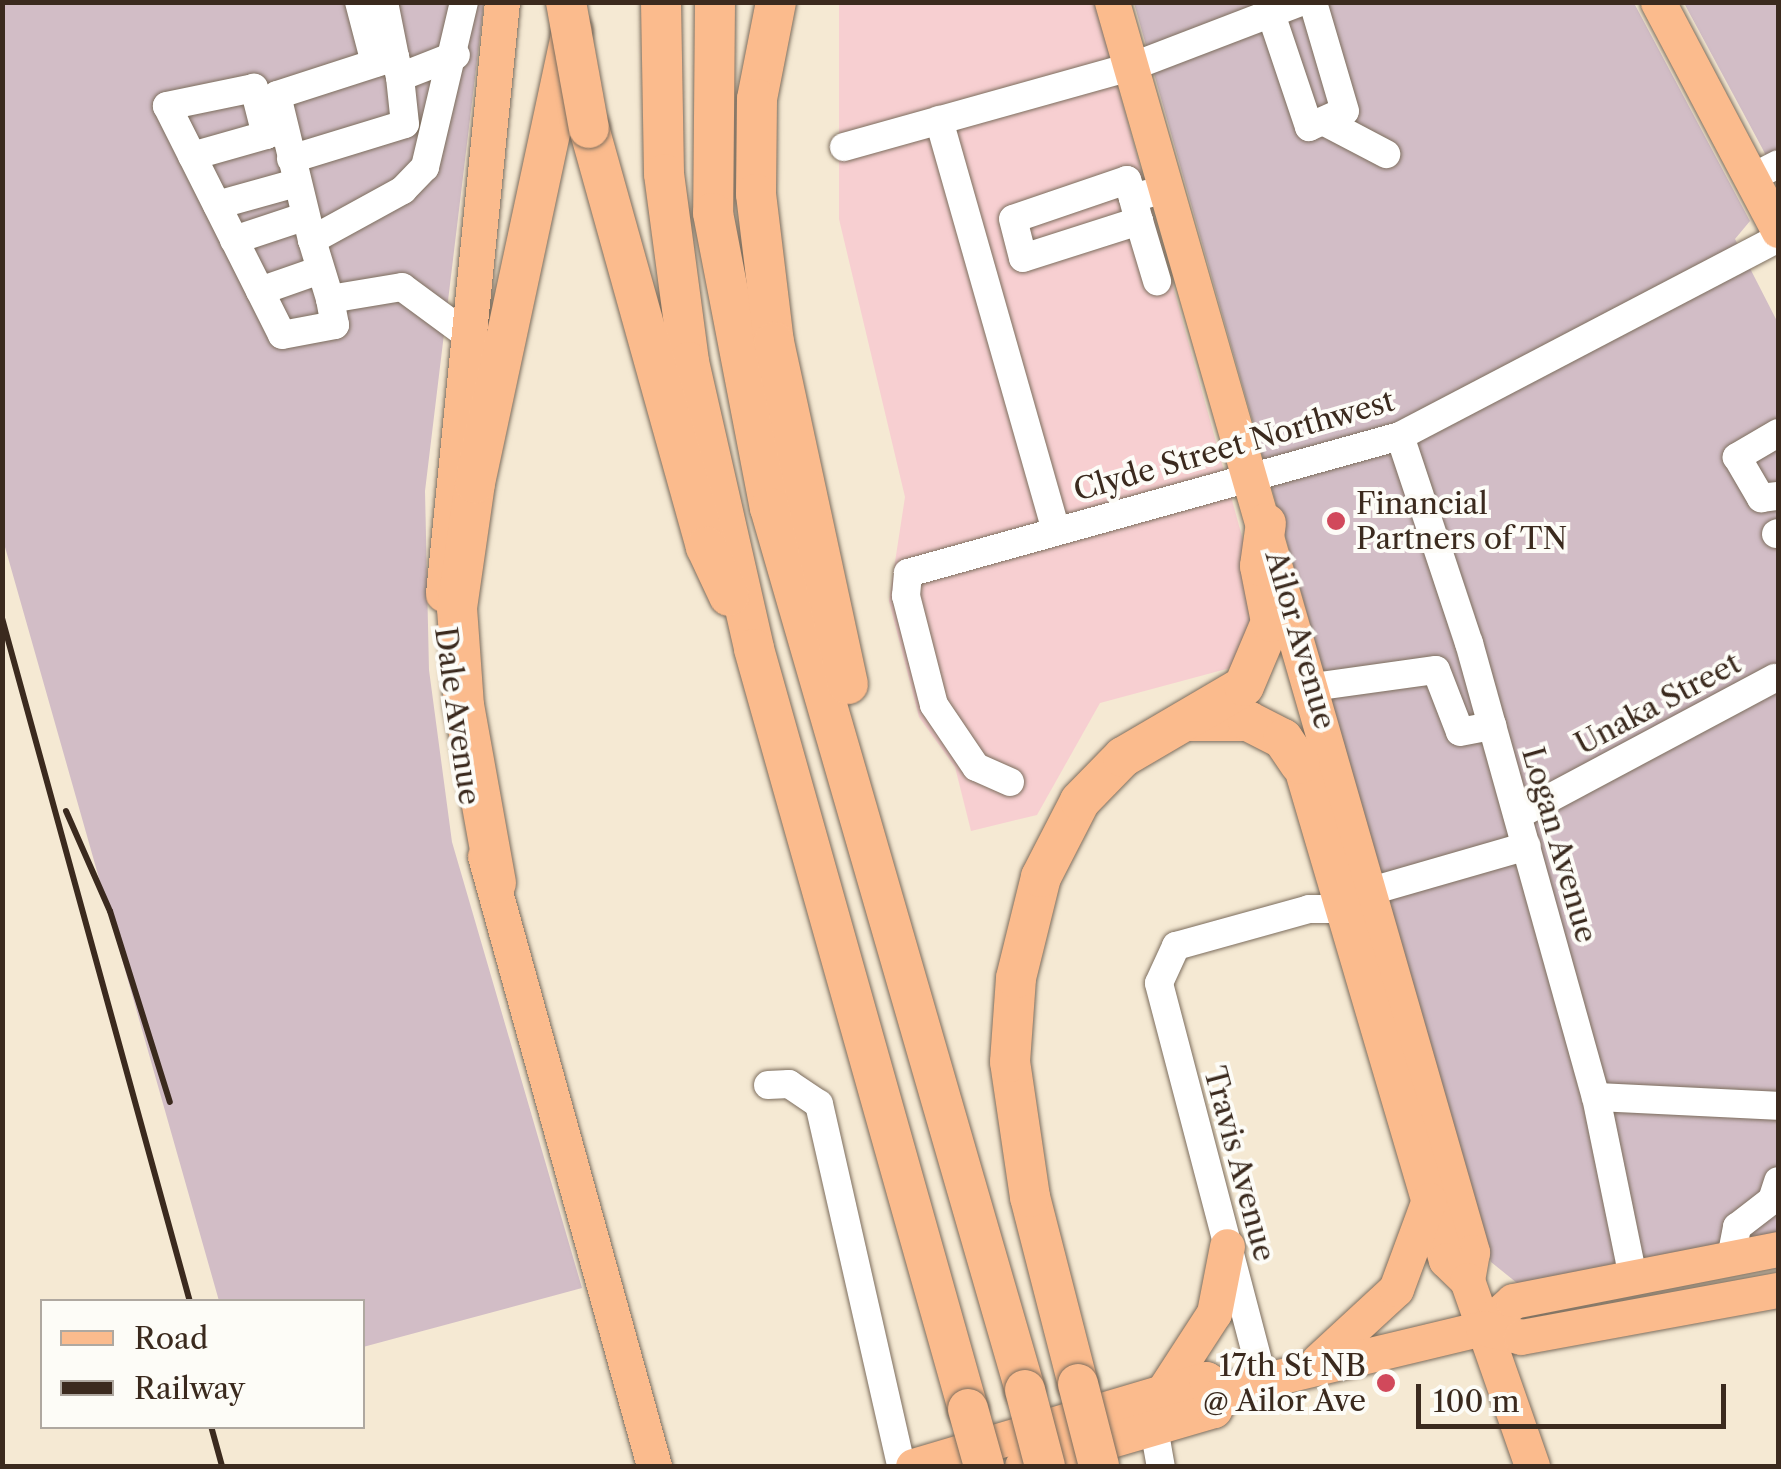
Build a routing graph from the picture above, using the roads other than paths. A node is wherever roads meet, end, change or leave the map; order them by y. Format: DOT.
graph roads {
  1 [pos="464,2"];
  2 [pos="502,2"];
  3 [pos="566,2"];
  4 [pos="578,2"];
  5 [pos="661,2"];
  6 [pos="715,2"];
  7 [pos="776,2"];
  8 [pos="1112,2"];
  9 [pos="1122,2"];
  10 [pos="1300,2"];
  11 [pos="1313,2"];
  12 [pos="1658,2"];
  13 [pos="381,4"];
  14 [pos="1269,10"];
  15 [pos="1127,54"];
  16 [pos="456,55"];
  17 [pos="390,66"];
  18 [pos="938,120"];
  19 [pos="1327,123"];
  20 [pos="275,131"];
  21 [pos="844,147"];
  22 [pos="1386,154"];
  23 [pos="192,156"];
  24 [pos="293,171"];
  25 [pos="1765,171"];
  26 [pos="1146,202"];
  27 [pos="217,205"];
  28 [pos="307,228"];
  29 [pos="1778,230"];
  30 [pos="1778,238"];
  31 [pos="234,240"];
  32 [pos="1186,253"];
  33 [pos="320,270"];
  34 [pos="260,291"];
  35 [pos="330,299"];
  36 [pos="467,336"];
  37 [pos="1778,433"];
  38 [pos="1400,436"];
  39 [pos="1251,477"];
  40 [pos="1778,496"];
  41 [pos="1266,523"];
  42 [pos="1056,532"];
  43 [pos="754,649"];
  44 [pos="1775,678"];
  45 [pos="1314,688"];
  46 [pos="1180,722"];
  47 [pos="1492,726"];
  48 [pos="1300,764"];
  49 [pos="1010,782"];
  50 [pos="1518,816"];
  51 [pos="1527,846"];
  52 [pos="496,883"];
  53 [pos="1359,900"];
  54 [pos="910,972"];
  55 [pos="768,1085"];
  56 [pos="1596,1098"];
  57 [pos="1778,1106"];
  58 [pos="1778,1181"];
  59 [pos="1429,1199"];
  60 [pos="1227,1246"];
  61 [pos="1778,1250"];
  62 [pos="1732,1258"];
  63 [pos="1633,1278"];
  64 [pos="1467,1280"];
  65 [pos="1778,1290"];
  66 [pos="1483,1328"];
  67 [pos="1306,1370"];
  68 [pos="1263,1380"];
  69 [pos="1164,1390"];
  70 [pos="1224,1390"];
  71 [pos="1154,1428"];
  72 [pos="654,1466"];
  73 [pos="901,1466"];
  74 [pos="913,1466"];
  75 [pos="984,1466"];
  76 [pos="1022,1466"];
  77 [pos="1045,1466"];
  78 [pos="1099,1466"];
  79 [pos="1161,1466"];
  80 [pos="1532,1466"];
  1 -- 16 [label="street"];
  2 -- 36 [label="main road, Dale Avenue"];
  3 -- 43 [label="highway, bridge"];
  4 -- 52 [label="highway"];
  5 -- 43 [label="highway"];
  6 -- 54 [label="highway"];
  7 -- 54 [label="highway"];
  8 -- 15 [label="main road, Ailor Avenue"];
  9 -- 15 [label="main road"];
  10 -- 14 [label="street"];
  11 -- 19 [label="street"];
  12 -- 25 [label="main road"];
  13 -- 17 [label="street"];
  14 -- 15 [label="street"];
  14 -- 19 [label="street"];
  15 -- 18 [label="street"];
  15 -- 26 [label="main road, Ailor Avenue"];
  16 -- 17 [label="street"];
  16 -- 28 [label="street"];
  17 -- 20 [label="street"];
  17 -- 24 [label="street"];
  18 -- 21 [label="street"];
  18 -- 42 [label="street"];
  19 -- 22 [label="street"];
  20 -- 23 [label="street"];
  20 -- 23 [label="street"];
  20 -- 24 [label="street"];
  23 -- 27 [label="street"];
  24 -- 27 [label="street"];
  24 -- 28 [label="street"];
  25 -- 29 [label="main road"];
  26 -- 32 [label="main road, Ailor Avenue"];
  26 -- 32 [label="street"];
  27 -- 31 [label="street"];
  28 -- 31 [label="street"];
  28 -- 33 [label="street"];
  30 -- 38 [label="street, Clyde Street Northwest"];
  31 -- 34 [label="street"];
  32 -- 39 [label="main road, Ailor Avenue"];
  33 -- 34 [label="street"];
  33 -- 35 [label="street"];
  34 -- 35 [label="street"];
  35 -- 36 [label="street"];
  36 -- 52 [label="main road, Dale Avenue"];
  37 -- 40 [label="street"];
  38 -- 39 [label="street, Clyde Street Northwest"];
  38 -- 47 [label="street, Logan Avenue"];
  39 -- 41 [label="main road, Ailor Avenue"];
  39 -- 42 [label="street, Clyde Street Northwest"];
  41 -- 45 [label="main road, Ailor Avenue"];
  41 -- 46 [label="highway"];
  42 -- 49 [label="street, Clyde Street Northwest"];
  43 -- 75 [label="highway, bridge"];
  44 -- 50 [label="street, Unaka Street"];
  45 -- 47 [label="street"];
  45 -- 53 [label="main road, Ailor Avenue"];
  46 -- 48 [label="highway"];
  46 -- 78 [label="highway, bridge"];
  47 -- 50 [label="street, Logan Avenue"];
  48 -- 53 [label="main road, Ailor Avenue"];
  50 -- 51 [label="street, Logan Avenue"];
  51 -- 53 [label="street"];
  51 -- 56 [label="street, Logan Avenue"];
  52 -- 72 [label="main road, Dale Avenue"];
  53 -- 59 [label="main road, Ailor Avenue"];
  53 -- 60 [label="street, Travis Avenue"];
  53 -- 64 [label="main road, Ailor Avenue"];
  54 -- 77 [label="highway, bridge"];
  55 -- 73 [label="street"];
  56 -- 57 [label="street"];
  56 -- 63 [label="street, Logan Avenue"];
  58 -- 62 [label="street"];
  59 -- 64 [label="main road, Ailor Avenue"];
  59 -- 67 [label="main road"];
  60 -- 68 [label="street, Travis Avenue"];
  60 -- 69 [label="main road"];
  61 -- 62 [label="main road"];
  62 -- 63 [label="main road"];
  63 -- 66 [label="main road"];
  64 -- 66 [label="main road, Ailor Avenue"];
  65 -- 66 [label="main road"];
  66 -- 67 [label="main road"];
  66 -- 80 [label="main road, Ailor Avenue"];
  67 -- 68 [label="main road"];
  68 -- 70 [label="main road"];
  69 -- 70 [label="main road"];
  69 -- 74 [label="main road"];
  70 -- 71 [label="main road"];
  71 -- 76 [label="main road"];
  71 -- 79 [label="street"];
}
